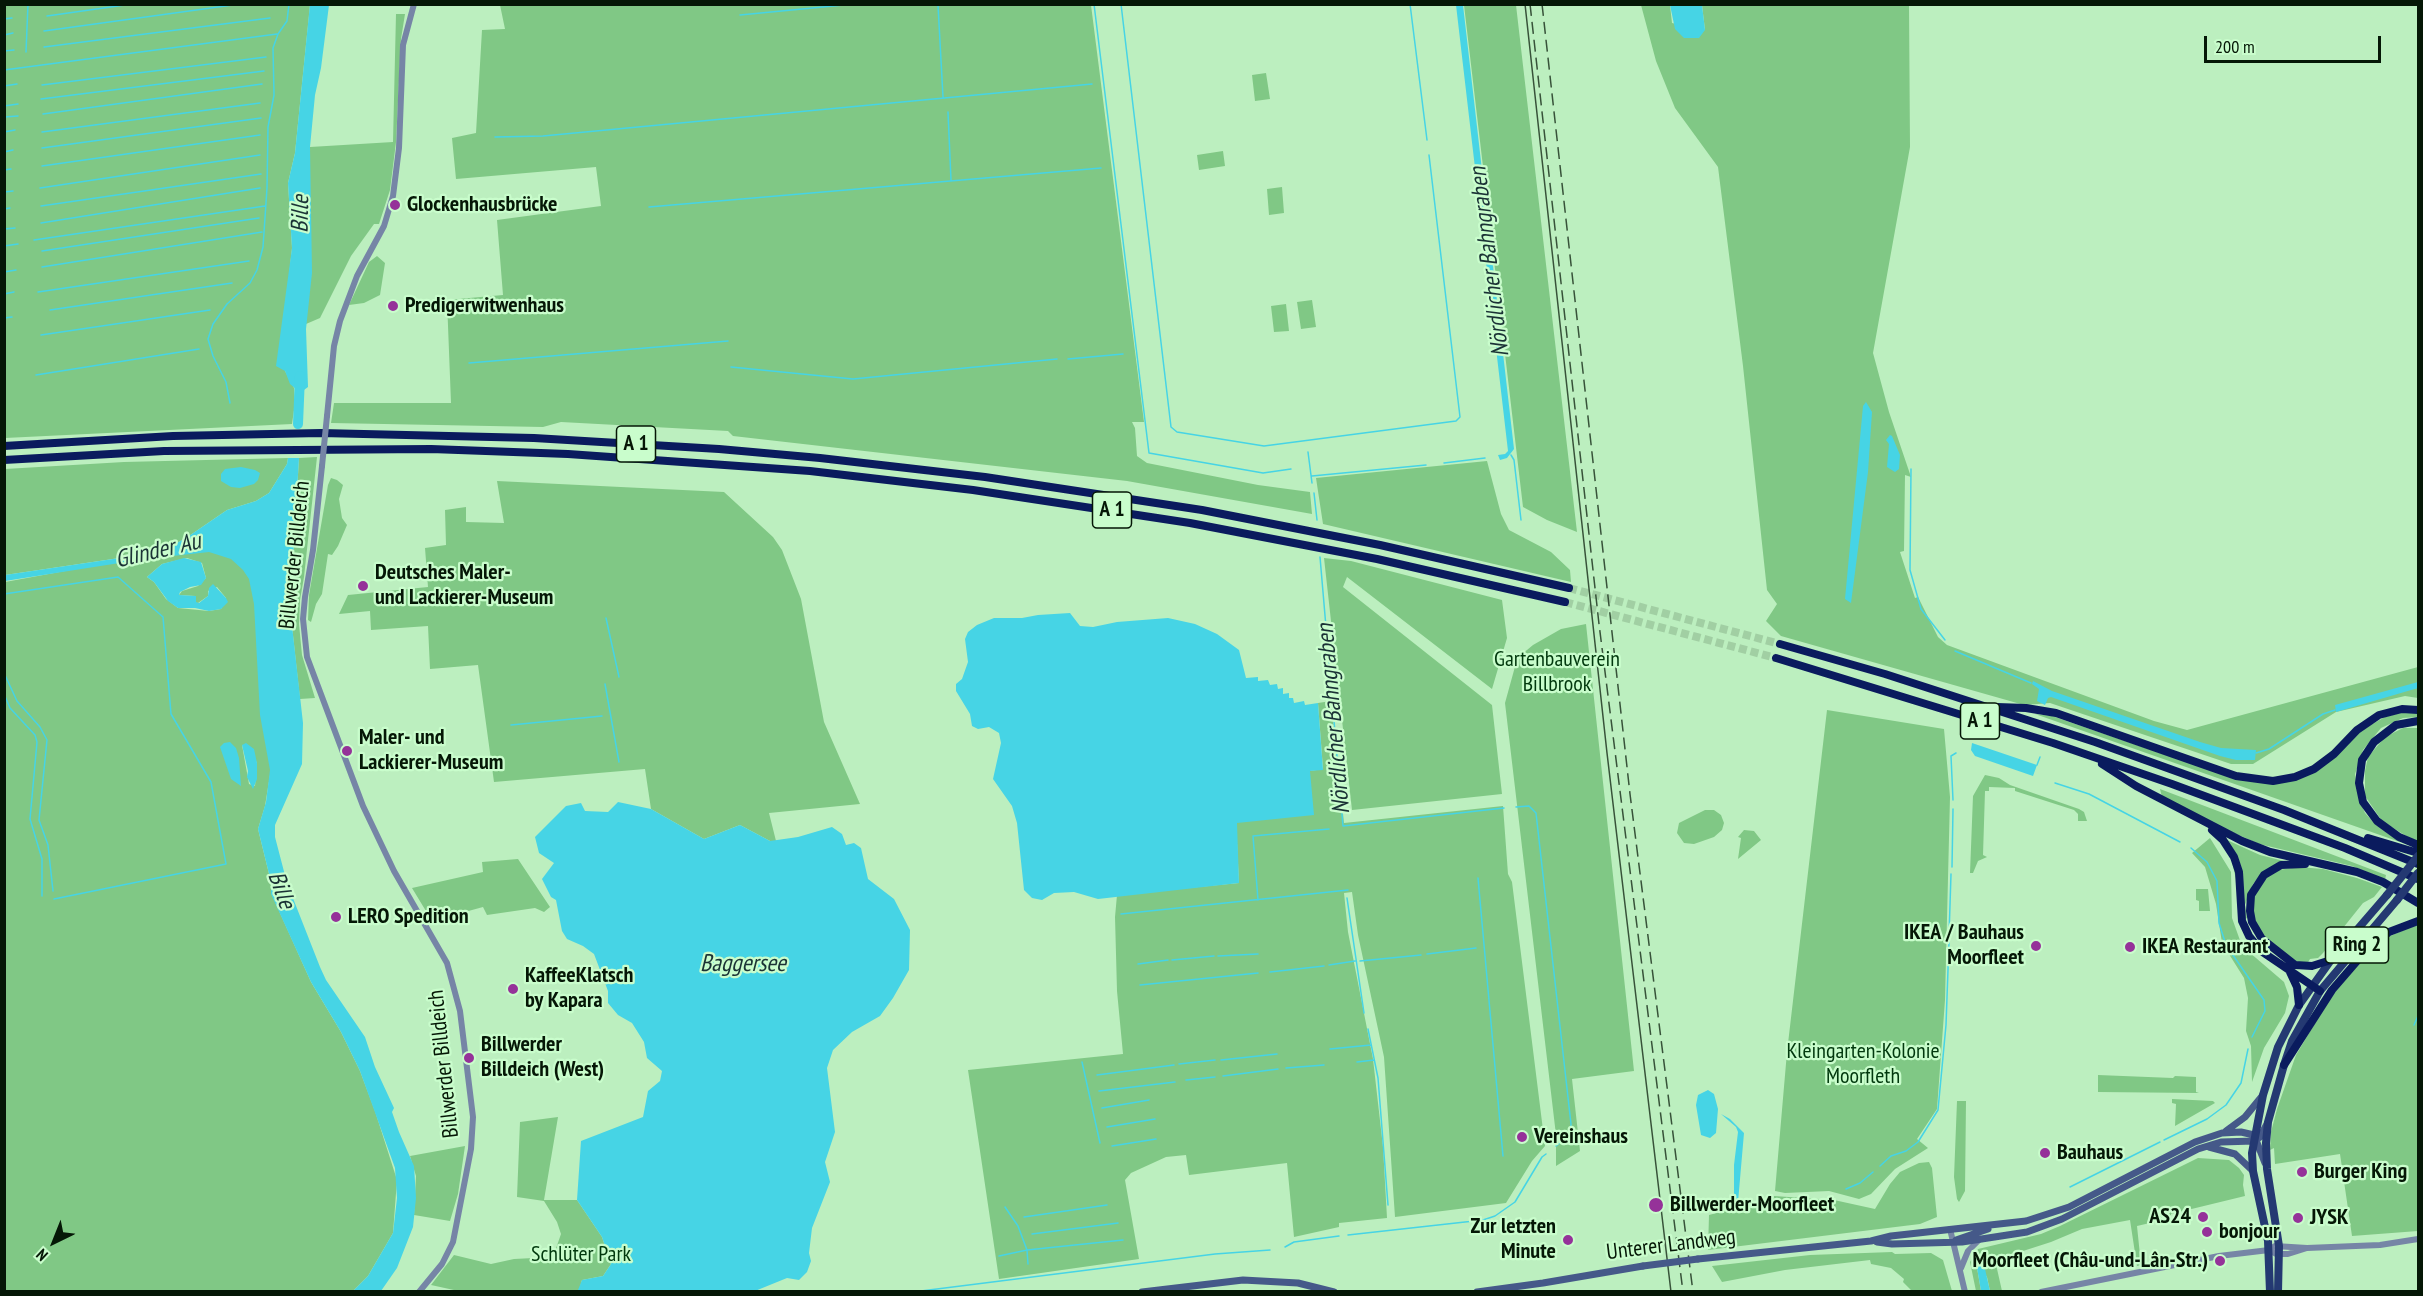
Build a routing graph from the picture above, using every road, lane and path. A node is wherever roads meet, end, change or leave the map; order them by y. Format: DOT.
graph roads {
  1 [pos="414,4"];
  2 [pos="4,446"];
  3 [pos="4,459"];
  4 [pos="1569,588"];
  5 [pos="1566,602"];
  6 [pos="1780,644"];
  7 [pos="1776,658"];
  8 [pos="1988,707"];
  9 [pos="2418,710"];
  10 [pos="2418,721"];
  11 [pos="2089,756"];
  12 [pos="2203,822"];
  13 [pos="2330,827"];
  14 [pos="2418,845"];
  15 [pos="2418,854"];
  16 [pos="2418,864"];
  17 [pos="2332,865"];
  18 [pos="2418,873"];
  19 [pos="2418,879"];
  20 [pos="2418,903"];
  21 [pos="2418,921"];
  22 [pos="2331,960"];
  23 [pos="2290,971"];
  24 [pos="2316,988"];
  25 [pos="2299,1005"];
  26 [pos="2284,1065"];
  27 [pos="2263,1095"];
  28 [pos="2268,1122"];
  29 [pos="2222,1134"];
  30 [pos="2255,1139"];
  31 [pos="2207,1146"];
  32 [pos="2267,1169"];
  33 [pos="2253,1171"];
  34 [pos="2007,1224"];
  35 [pos="1950,1229"];
  36 [pos="2418,1239"];
  37 [pos="1979,1240"];
  38 [pos="1871,1241"];
  39 [pos="1953,1242"];
  40 [pos="2269,1250"];
  41 [pos="2279,1250"];
  42 [pos="1960,1272"];
  43 [pos="419,1292"];
  44 [pos="1142,1292"];
  45 [pos="1334,1292"];
  46 [pos="1477,1292"];
  47 [pos="1965,1292"];
  48 [pos="2041,1292"];
  49 [pos="2270,1292"];
  50 [pos="2278,1292"];
  1 -- 43 [label="street, Billwerder Billdeich, bridge"];
  2 -- 4 [label="highway, A 1"];
  3 -- 5 [label="highway, A 1"];
  6 -- 8 [label="highway, A 1"];
  7 -- 11 [label="highway, A 1"];
  8 -- 9 [label="highway"];
  8 -- 13 [label="highway, A 1"];
  10 -- 14 [label="highway"];
  11 -- 12 [label="highway"];
  11 -- 19 [label="highway, A 1"];
  12 -- 17 [label="highway"];
  12 -- 23 [label="highway"];
  13 -- 15 [label="highway"];
  13 -- 16 [label="highway, A 1"];
  15 -- 22 [label="main road, Ring 2, bridge"];
  17 -- 20 [label="highway"];
  17 -- 22 [label="highway"];
  18 -- 24 [label="main road, Ring 2, bridge"];
  21 -- 26 [label="highway"];
  22 -- 24 [label="main road, Ring 2"];
  23 -- 24 [label="highway"];
  23 -- 25 [label="highway"];
  24 -- 25 [label="main road, Ring 2"];
  24 -- 26 [label="main road, Ring 2"];
  25 -- 27 [label="main road, Ring 2"];
  26 -- 28 [label="main road, Ring 2"];
  27 -- 29 [label="main road, Unterer Landweg"];
  27 -- 30 [label="main road, Ring 2"];
  28 -- 30 [label="main road"];
  28 -- 32 [label="main road, Ring 2"];
  29 -- 30 [label="main road, Unterer Landweg"];
  29 -- 34 [label="main road, Unterer Landweg"];
  30 -- 31 [label="main road, Unterer Landweg"];
  30 -- 32 [label="main road"];
  30 -- 33 [label="main road, Ring 2"];
  31 -- 33 [label="main road"];
  31 -- 37 [label="main road, Unterer Landweg"];
  32 -- 41 [label="main road, Ring 2"];
  33 -- 40 [label="main road, Ring 2"];
  34 -- 35 [label="main road, Unterer Landweg"];
  34 -- 39 [label="main road"];
  35 -- 38 [label="main road, Unterer Landweg"];
  35 -- 39 [label="street"];
  36 -- 41 [label="street"];
  37 -- 39 [label="main road, Unterer Landweg"];
  37 -- 42 [label="street"];
  38 -- 39 [label="main road, Unterer Landweg"];
  38 -- 46 [label="main road, Unterer Landweg, bridge"];
  39 -- 42 [label="street"];
  40 -- 41 [label="street"];
  40 -- 48 [label="street"];
  40 -- 49 [label="main road, Ring 2"];
  41 -- 50 [label="main road, Ring 2"];
  42 -- 47 [label="street"];
  44 -- 45 [label="main road"];
}
